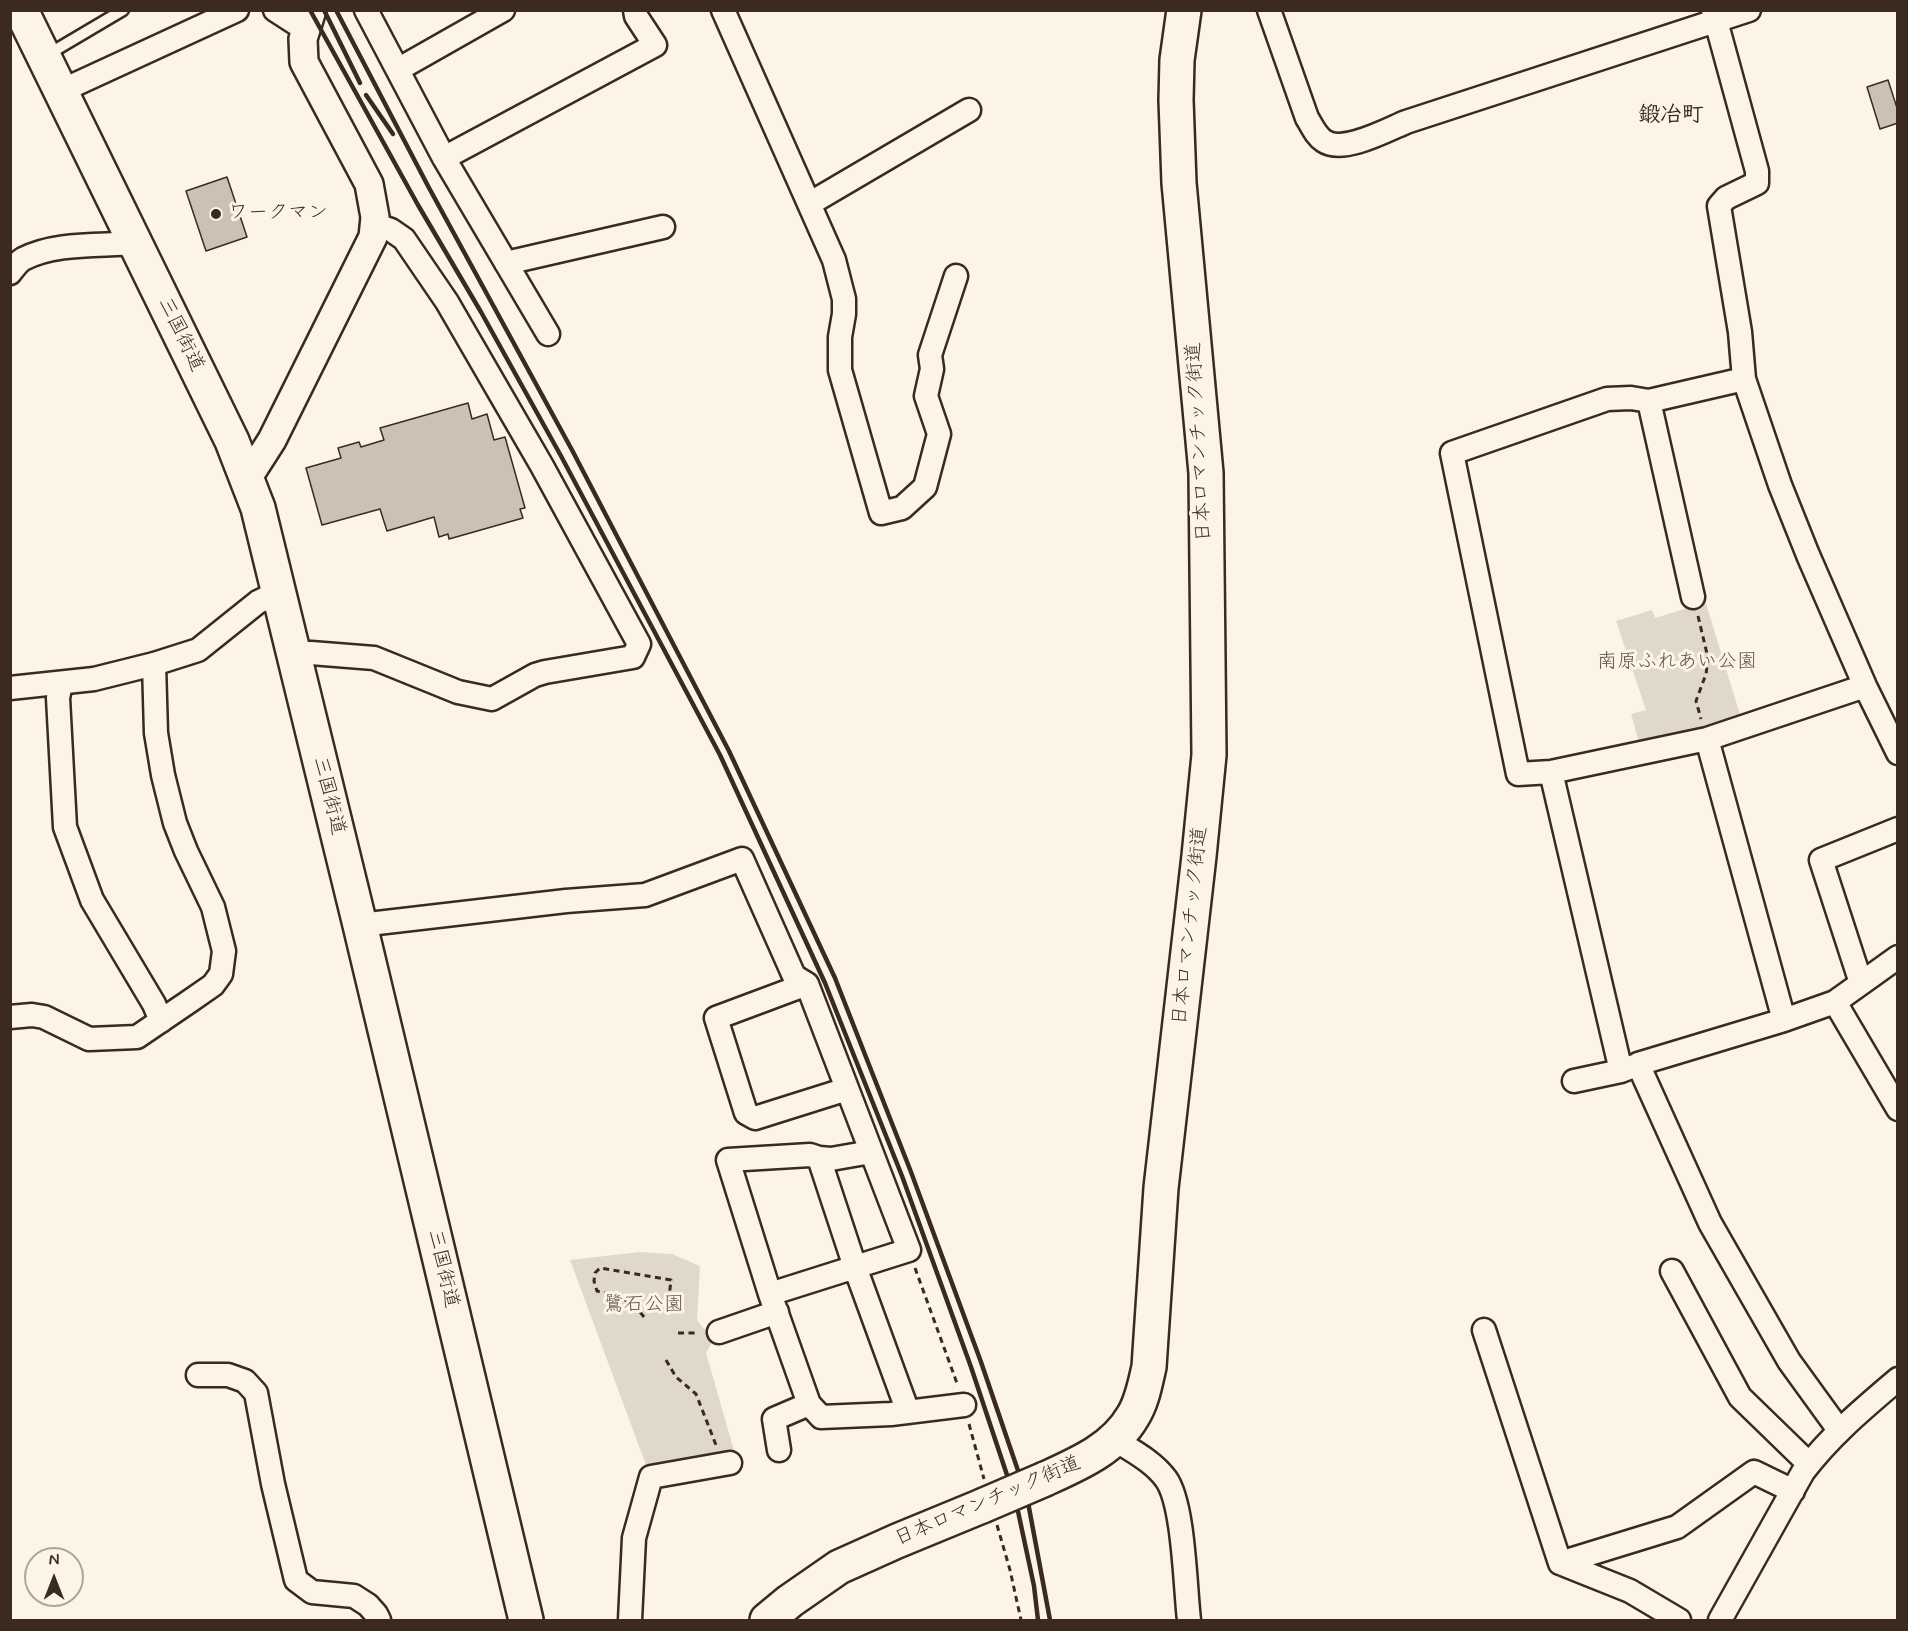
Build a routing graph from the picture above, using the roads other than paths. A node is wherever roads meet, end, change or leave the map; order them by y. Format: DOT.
graph roads {
  1 [pos="21,10"];
  2 [pos="123,10"];
  3 [pos="237,10"];
  4 [pos="274,10"];
  5 [pos="366,10"];
  6 [pos="503,10"];
  7 [pos="635,10"];
  8 [pos="723,10"];
  9 [pos="1184,10"];
  10 [pos="1269,10"];
  11 [pos="1749,10"];
  12 [pos="1714,16"];
  13 [pos="309,20"];
  14 [pos="44,57"];
  15 [pos="399,69"];
  16 [pos="61,91"];
  17 [pos="969,110"];
  18 [pos="444,158"];
  19 [pos="809,204"];
  20 [pos="374,224"];
  21 [pos="663,227"];
  22 [pos="135,243"];
  23 [pos="506,263"];
  24 [pos="10,273"];
  25 [pos="956,276"];
  26 [pos="548,334"];
  27 [pos="1744,378"];
  28 [pos="1649,402"];
  29 [pos="247,479"];
  30 [pos="279,592"];
  31 [pos="1693,597"];
  32 [pos="294,654"];
  33 [pos="154,664"];
  34 [pos="61,684"];
  35 [pos="1865,686"];
  36 [pos="10,688"];
  37 [pos="1707,739"];
  38 [pos="1898,753"];
  39 [pos="1551,772"];
  40 [pos="1898,829"];
  41 [pos="360,925"];
  42 [pos="1898,957"];
  43 [pos="1861,983"];
  44 [pos="807,984"];
  45 [pos="1835,1002"];
  46 [pos="10,1017"];
  47 [pos="1784,1020"];
  48 [pos="161,1021"];
  49 [pos="1629,1067"];
  50 [pos="1574,1081"];
  51 [pos="847,1089"];
  52 [pos="1898,1109"];
  53 [pos="871,1152"];
  54 [pos="819,1158"];
  55 [pos="855,1267"];
  56 [pos="1672,1271"];
  57 [pos="774,1303"];
  58 [pos="1484,1330"];
  59 [pos="719,1332"];
  60 [pos="198,1375"];
  61 [pos="1898,1379"];
  62 [pos="809,1404"];
  63 [pos="964,1405"];
  64 [pos="908,1412"];
  65 [pos="1839,1430"];
  66 [pos="1114,1439"];
  67 [pos="779,1450"];
  68 [pos="727,1463"];
  69 [pos="1809,1464"];
  70 [pos="1793,1491"];
  71 [pos="1560,1563"];
  72 [pos="379,1620"];
  73 [pos="526,1620"];
  74 [pos="630,1620"];
  75 [pos="767,1620"];
  76 [pos="1189,1620"];
  77 [pos="1679,1620"];
  78 [pos="1720,1620"];
  1 -- 14 [label="highway, 三国街道"];
  2 -- 14 [label="lane"];
  3 -- 16 [label="street"];
  4 -- 13 [label="street"];
  5 -- 15 [label="street"];
  6 -- 15 [label="street"];
  7 -- 18 [label="street"];
  8 -- 19 [label="street"];
  9 -- 66 [label="highway, 日本ロマンチック街道"];
  10 -- 12 [label="street"];
  11 -- 12 [label="street"];
  12 -- 27 [label="street"];
  13 -- 20 [label="street"];
  14 -- 16 [label="highway, 三国街道"];
  15 -- 18 [label="street"];
  16 -- 22 [label="highway, 三国街道"];
  17 -- 19 [label="street"];
  18 -- 23 [label="street"];
  19 -- 25 [label="street"];
  20 -- 29 [label="street"];
  20 -- 32 [label="street"];
  21 -- 23 [label="street"];
  22 -- 24 [label="street"];
  22 -- 29 [label="highway, 三国街道"];
  23 -- 26 [label="street"];
  27 -- 28 [label="street"];
  27 -- 35 [label="street"];
  28 -- 31 [label="street"];
  28 -- 39 [label="street"];
  29 -- 30 [label="highway, 三国街道"];
  30 -- 32 [label="highway, 三国街道"];
  30 -- 33 [label="street"];
  32 -- 41 [label="highway, 三国街道"];
  33 -- 34 [label="street"];
  33 -- 48 [label="street"];
  34 -- 36 [label="street"];
  34 -- 48 [label="street"];
  35 -- 37 [label="street"];
  35 -- 38 [label="street"];
  37 -- 39 [label="street"];
  37 -- 47 [label="street"];
  39 -- 49 [label="street"];
  40 -- 43 [label="street"];
  41 -- 44 [label="street"];
  41 -- 73 [label="highway, 三国街道"];
  42 -- 43 [label="street"];
  43 -- 45 [label="street"];
  44 -- 51 [label="street"];
  44 -- 51 [label="street"];
  45 -- 47 [label="street"];
  45 -- 52 [label="street"];
  46 -- 48 [label="street"];
  47 -- 49 [label="street"];
  49 -- 50 [label="street"];
  49 -- 65 [label="street"];
  51 -- 53 [label="street"];
  53 -- 54 [label="street"];
  53 -- 55 [label="street"];
  54 -- 55 [label="street"];
  54 -- 57 [label="street"];
  55 -- 57 [label="street"];
  55 -- 64 [label="street"];
  56 -- 69 [label="street"];
  57 -- 59 [label="street"];
  57 -- 62 [label="street"];
  58 -- 71 [label="street"];
  60 -- 72 [label="street"];
  61 -- 65 [label="street"];
  62 -- 64 [label="street"];
  62 -- 67 [label="street"];
  63 -- 64 [label="street"];
  65 -- 69 [label="street"];
  66 -- 75 [label="highway, 日本ロマンチック街道, bridge"];
  66 -- 76 [label="street"];
  68 -- 74 [label="street"];
  69 -- 70 [label="street"];
  70 -- 71 [label="street"];
  70 -- 78 [label="street"];
  71 -- 77 [label="street"];
}
